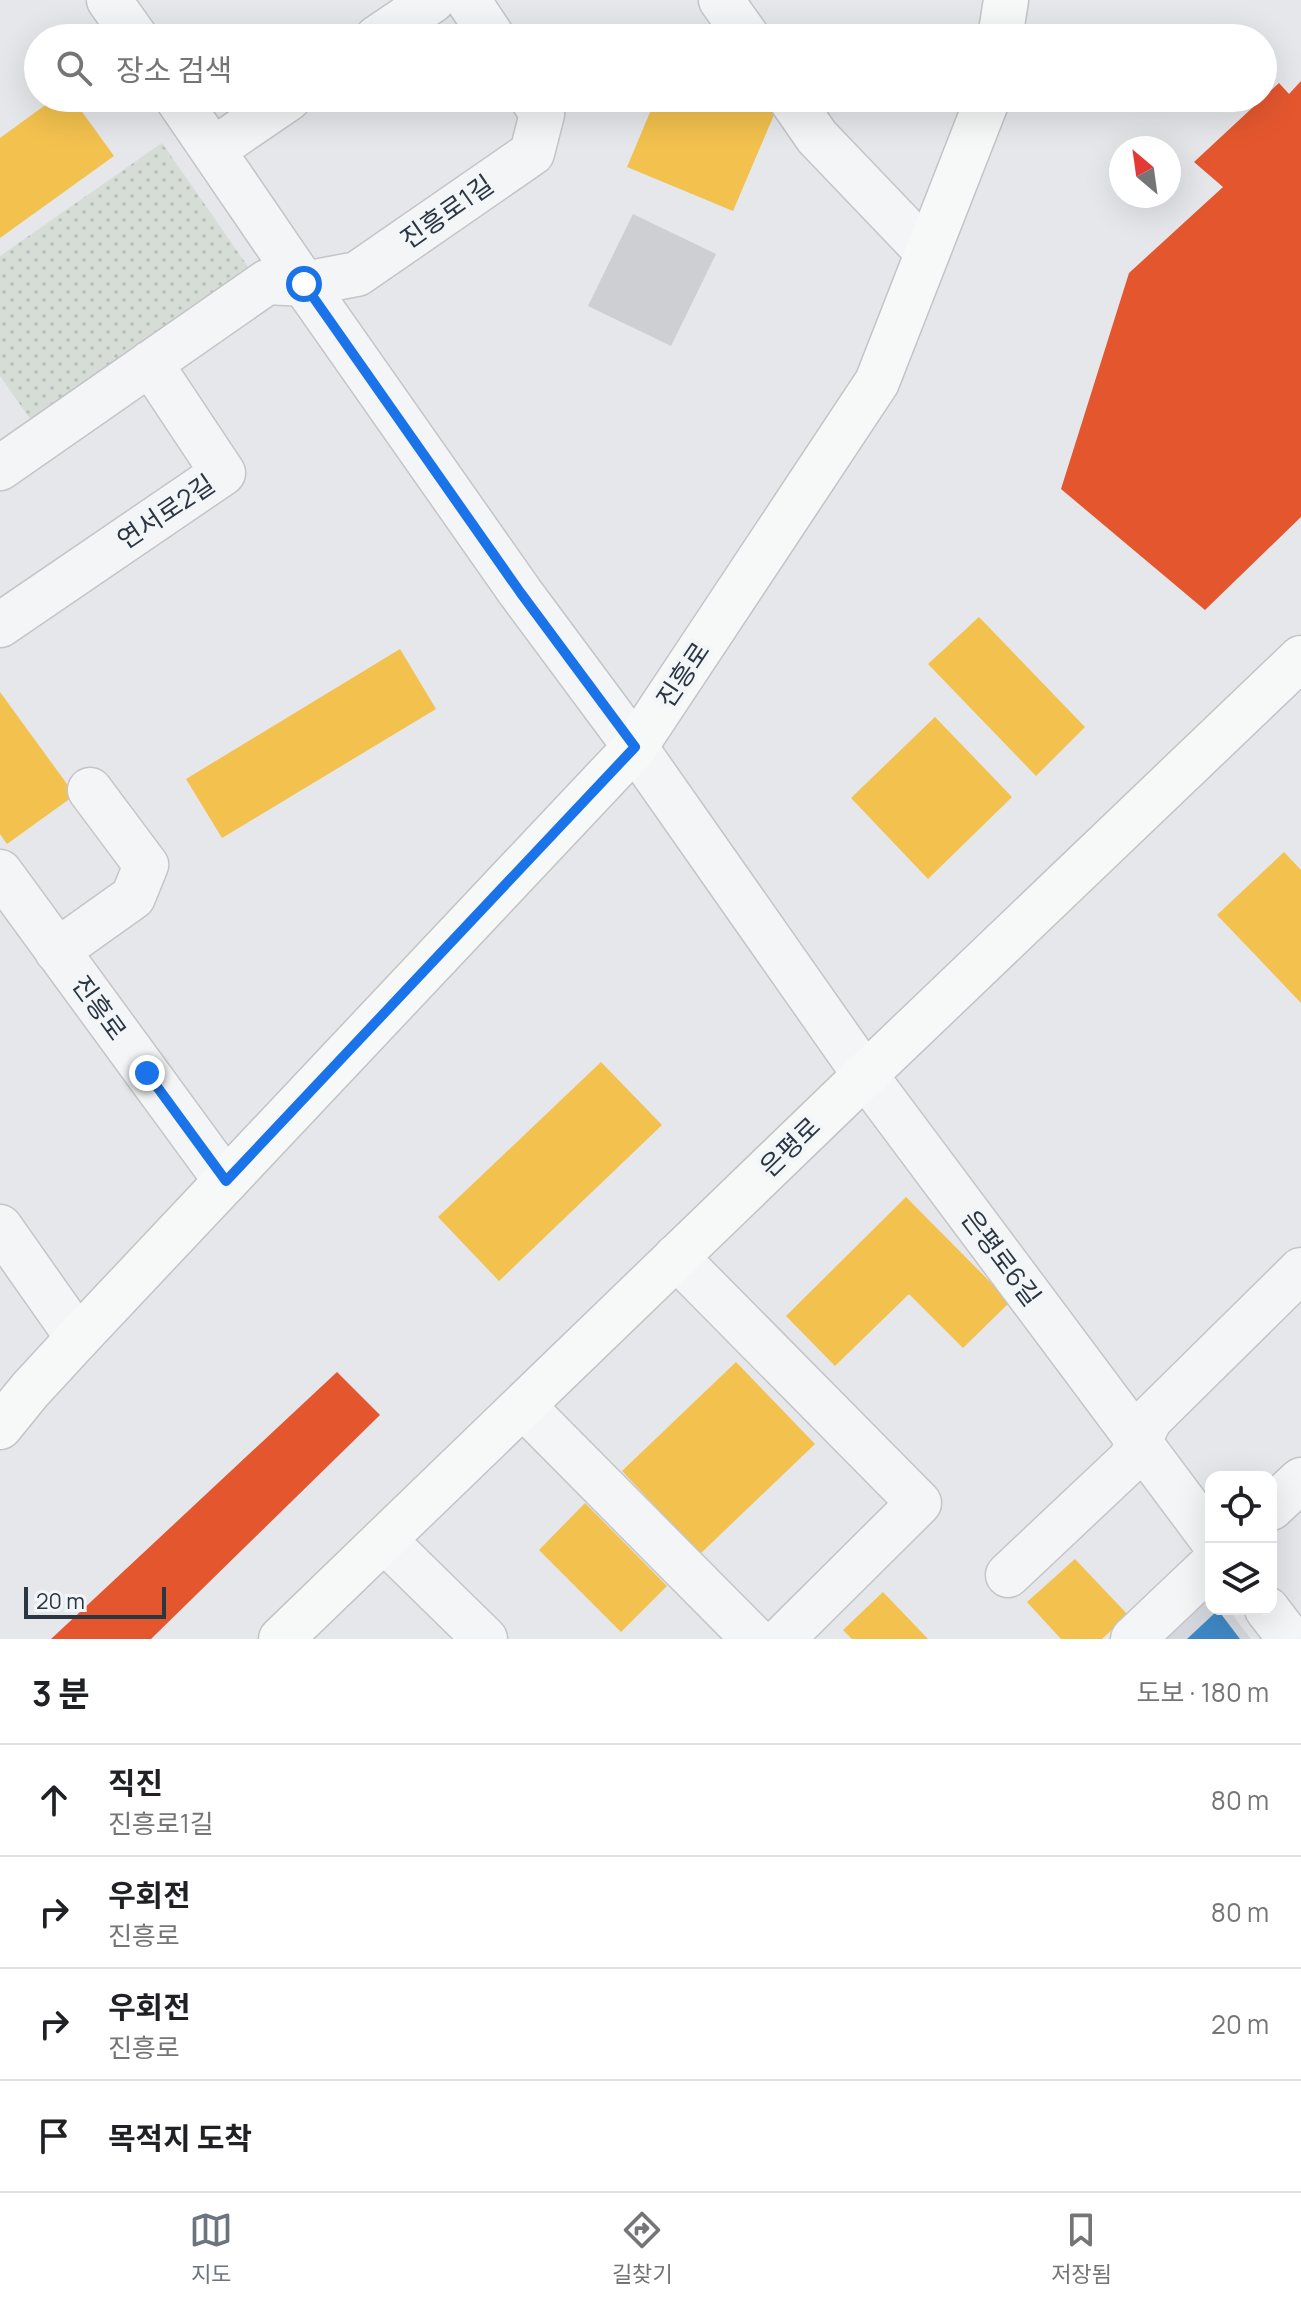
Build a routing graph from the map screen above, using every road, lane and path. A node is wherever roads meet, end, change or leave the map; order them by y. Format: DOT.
graph roads {
  1 [pos="109,0"];
  2 [pos="433,0"];
  3 [pos="468,0"];
  4 [pos="721,0"];
  5 [pos="1006,0"];
  6 [pos="378,22"];
  7 [pos="126,24"];
  8 [pos="484,24"];
  9 [pos="738,24"];
  10 [pos="1002,24"];
  11 [pos="187,112"];
  12 [pos="269,112"];
  13 [pos="541,112"];
  14 [pos="800,112"];
  15 [pos="982,112"];
  16 [pos="213,150"];
  17 [pos="927,252"];
  18 [pos="304,284"];
  19 [pos="150,363"];
  20 [pos="0,468"];
  21 [pos="0,625"];
  22 [pos="1301,658"];
  23 [pos="635,747"];
  24 [pos="90,790"];
  25 [pos="0,872"];
  26 [pos="15,923"];
  27 [pos="57,951"];
  28 [pos="865,1075"];
  29 [pos="226,1181"];
  30 [pos="0,1227"];
  31 [pos="676,1257"];
  32 [pos="1301,1270"];
  33 [pos="78,1338"];
  34 [pos="523,1406"];
  35 [pos="0,1427"];
  36 [pos="1134,1450"];
  37 [pos="1301,1480"];
  38 [pos="1277,1502"];
  39 [pos="1205,1531"];
  40 [pos="384,1540"];
  41 [pos="1205,1571"];
  42 [pos="1008,1575"];
  43 [pos="1272,1615"];
  44 [pos="800,1633"];
  45 [pos="284,1638"];
  46 [pos="485,1639"];
  47 [pos="754,1639"];
  48 [pos="1133,1639"];
  49 [pos="1290,1639"];
  1 -- 7 [label="street"];
  2 -- 6 [label="street"];
  3 -- 8 [label="street"];
  4 -- 9 [label="street"];
  5 -- 10 [label="main road"];
  11 -- 16 [label="street"];
  12 -- 16 [label="street"];
  13 -- 18 [label="street, 진흥로1길"];
  14 -- 17 [label="street"];
  15 -- 17 [label="main road, 진흥로"];
  16 -- 18 [label="street"];
  17 -- 23 [label="main road, 진흥로"];
  18 -- 19 [label="street"];
  18 -- 23 [label="street"];
  19 -- 20 [label="street"];
  19 -- 21 [label="street, 연서로2길"];
  22 -- 28 [label="main road, 은평로"];
  23 -- 28 [label="street, 은평로6길"];
  23 -- 29 [label="main road, 진흥로"];
  24 -- 27 [label="street"];
  25 -- 26 [label="street, 진흥로"];
  26 -- 27 [label="street, 진흥로"];
  27 -- 29 [label="street, 진흥로"];
  28 -- 31 [label="main road, 은평로"];
  28 -- 36 [label="street, 은평로6길"];
  29 -- 33 [label="main road, 진흥로"];
  30 -- 33 [label="street"];
  31 -- 34 [label="main road, 은평로"];
  31 -- 44 [label="street"];
  32 -- 36 [label="street"];
  33 -- 35 [label="main road, 진흥로"];
  34 -- 40 [label="main road, 은평로"];
  34 -- 47 [label="street"];
  36 -- 39 [label="street, 은평로6길"];
  36 -- 42 [label="street"];
  37 -- 38 [label="street"];
  40 -- 45 [label="main road, 은평로"];
  40 -- 46 [label="street"];
  41 -- 48 [label="street"];
  43 -- 49 [label="street"];
}
